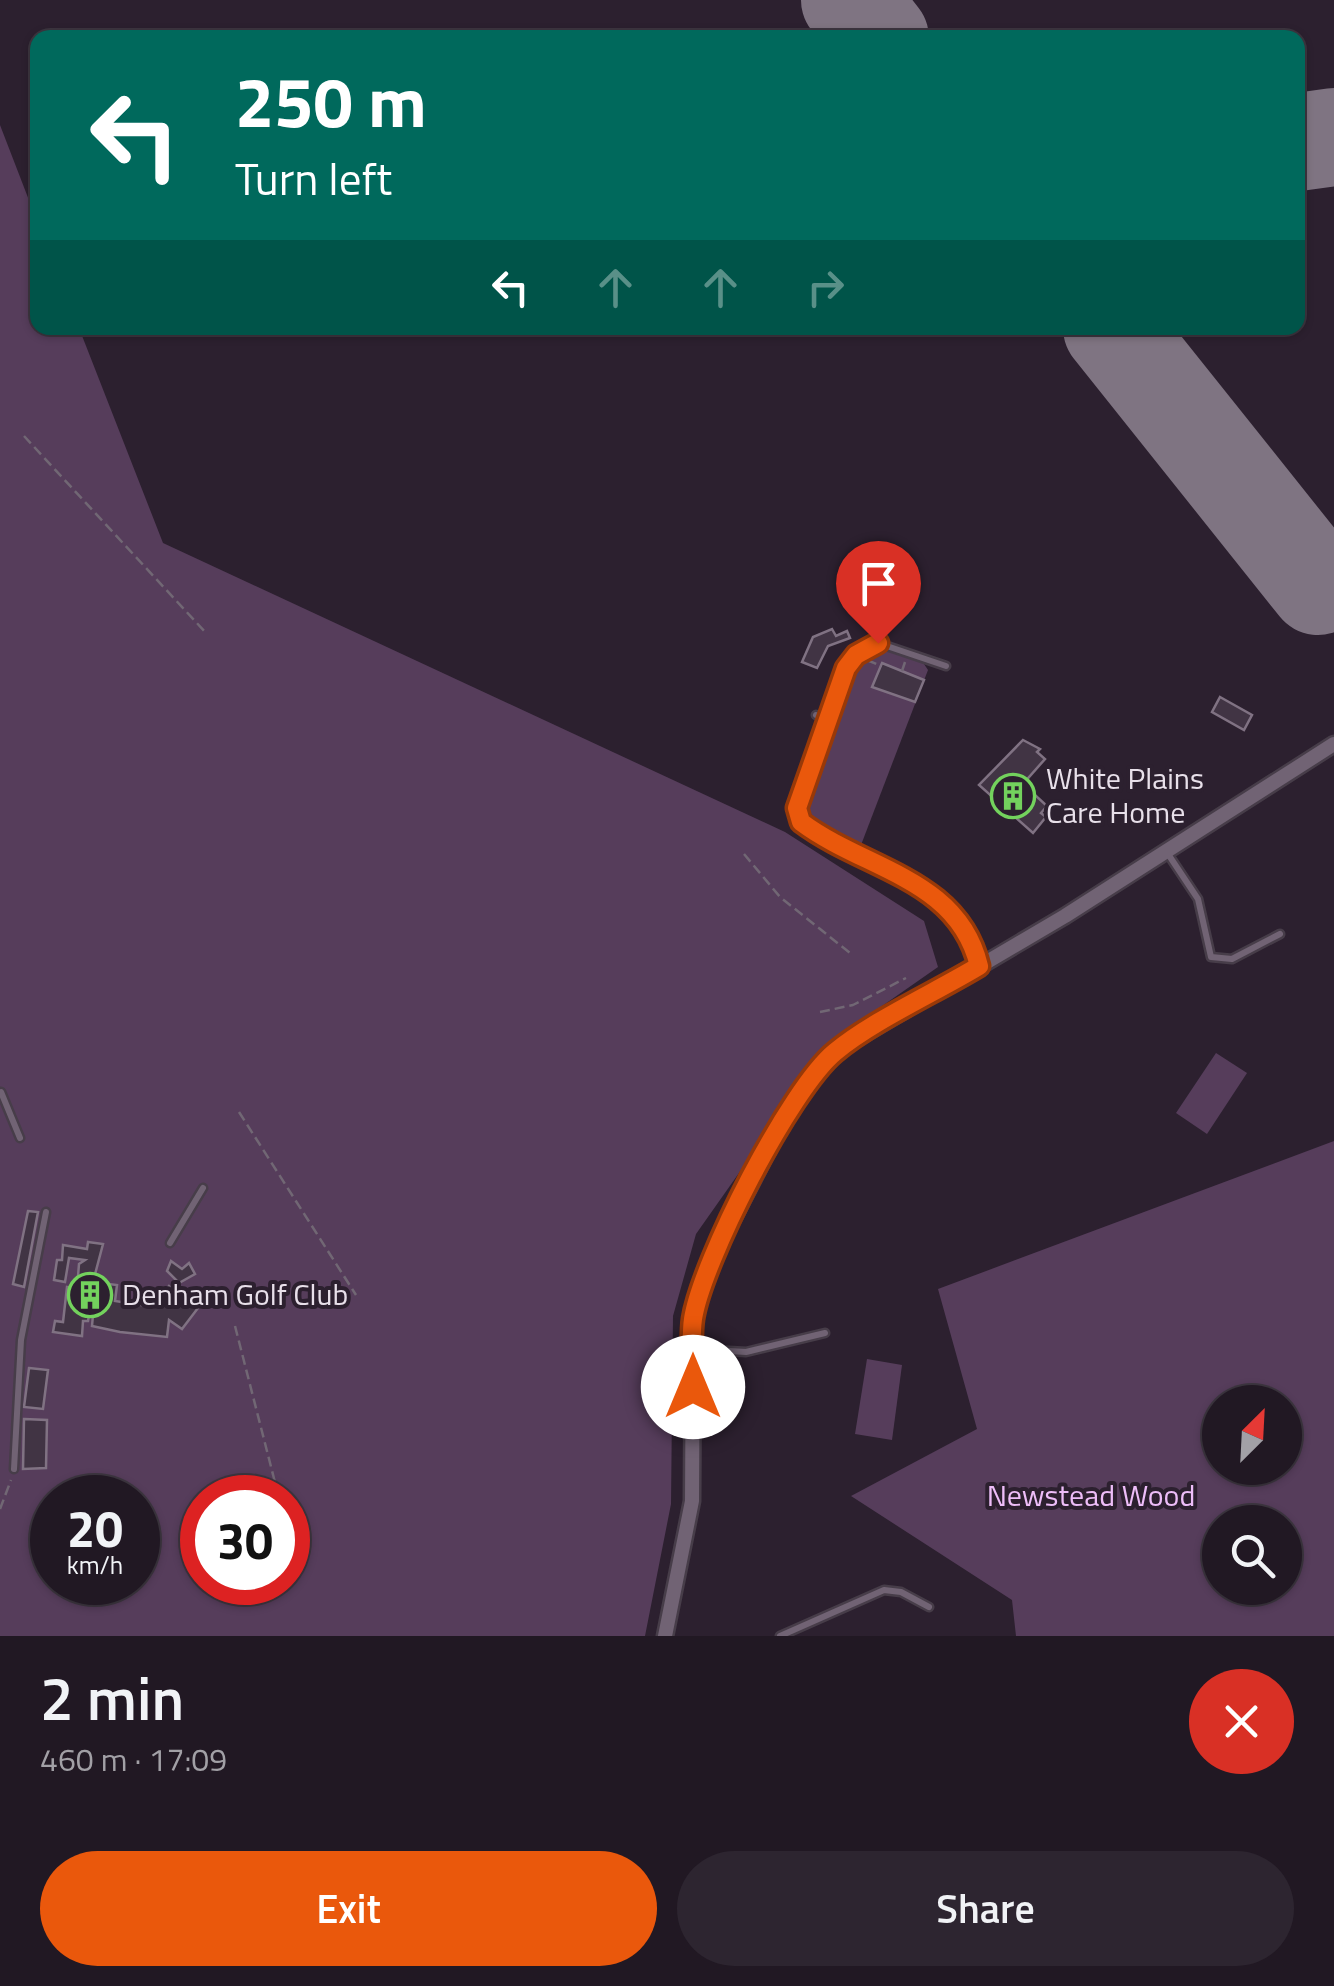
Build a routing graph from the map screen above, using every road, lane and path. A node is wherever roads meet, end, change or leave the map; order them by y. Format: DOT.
graph roads {
  1 [pos="24,436"];
  2 [pos="207,634"];
  3 [pos="946,666"];
  4 [pos="816,715"];
  5 [pos="828,720"];
  6 [pos="1334,744"];
  7 [pos="1165,850"];
  8 [pos="744,854"];
  9 [pos="1280,934"];
  10 [pos="850,954"];
  11 [pos="979,966"];
  12 [pos="906,978"];
  13 [pos="820,1012"];
  14 [pos="1,1092"];
  15 [pos="238,1112"];
  16 [pos="20,1138"];
  17 [pos="203,1188"];
  18 [pos="46,1212"];
  19 [pos="170,1243"];
  20 [pos="356,1295"];
  21 [pos="235,1326"];
  22 [pos="825,1333"];
  23 [pos="693,1350"];
  24 [pos="14,1469"];
  25 [pos="272,1475"];
  26 [pos="0,1509"];
  27 [pos="929,1607"];
  28 [pos="665,1636"];
  29 [pos="780,1636"];
  1 -- 2 [label="path"];
  3 -- 5 [label="lane"];
  4 -- 5 [label="lane"];
  5 -- 11 [label="lane"];
  6 -- 7 [label="street"];
  7 -- 9 [label="lane"];
  7 -- 11 [label="street"];
  8 -- 10 [label="path"];
  11 -- 23 [label="street"];
  12 -- 13 [label="path"];
  14 -- 16 [label="lane"];
  15 -- 20 [label="path"];
  17 -- 19 [label="lane"];
  18 -- 24 [label="lane"];
  21 -- 25 [label="path"];
  22 -- 23 [label="lane"];
  23 -- 28 [label="street"];
  24 -- 26 [label="path"];
  27 -- 29 [label="lane"];
}
